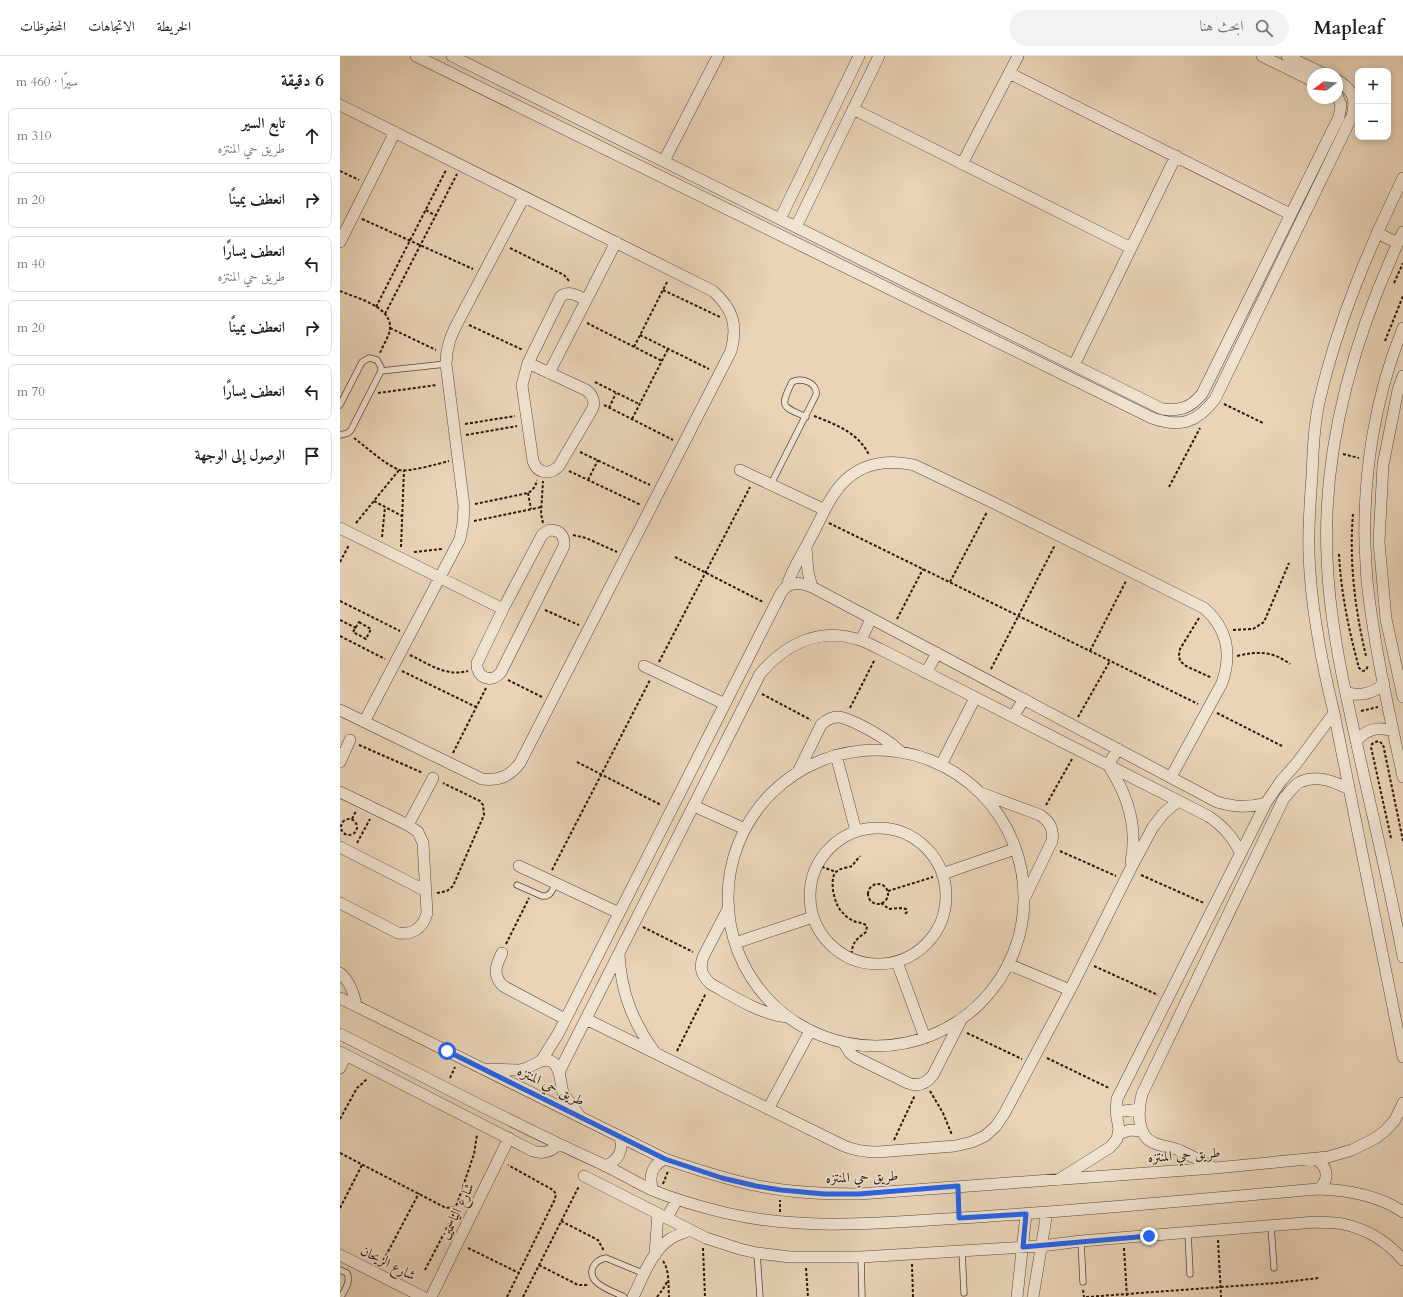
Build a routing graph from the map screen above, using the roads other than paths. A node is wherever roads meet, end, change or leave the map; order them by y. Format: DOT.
graph roads {
  1 [pos="416,56"];
  2 [pos="452,56"];
  3 [pos="718,56"];
  4 [pos="859,56"];
  5 [pos="879,56"];
  6 [pos="1018,56"];
  7 [pos="1262,56"];
  8 [pos="1288,56"];
  9 [pos="1312,68"];
  10 [pos="1009,73"];
  11 [pos="1307,78"];
  12 [pos="1343,84"];
  13 [pos="1341,104"];
  14 [pos="340,105"];
  15 [pos="853,109"];
  16 [pos="395,132"];
  17 [pos="1176,156"];
  18 [pos="664,161"];
  19 [pos="962,164"];
  20 [pos="1403,178"];
  21 [pos="524,197"];
  22 [pos="1290,214"];
  23 [pos="780,219"];
  24 [pos="796,227"];
  25 [pos="1403,232"];
  26 [pos="1376,233"];
  27 [pos="340,242"];
  28 [pos="616,242"];
  29 [pos="1398,243"];
  30 [pos="1131,248"];
  31 [pos="586,300"];
  32 [pos="1403,328"];
  33 [pos="530,358"];
  34 [pos="446,359"];
  35 [pos="1074,365"];
  36 [pos="381,371"];
  37 [pos="549,373"];
  38 [pos="1403,376"];
  39 [pos="340,406"];
  40 [pos="806,415"];
  41 [pos="340,435"];
  42 [pos="740,470"];
  43 [pos="771,484"];
  44 [pos="823,514"];
  45 [pos="348,531"];
  46 [pos="806,548"];
  47 [pos="1309,556"];
  48 [pos="1327,556"];
  49 [pos="440,578"];
  50 [pos="787,586"];
  51 [pos="812,587"];
  52 [pos="503,609"];
  53 [pos="872,619"];
  54 [pos="861,640"];
  55 [pos="937,653"];
  56 [pos="644,666"];
  57 [pos="744,667"];
  58 [pos="926,673"];
  59 [pos="760,674"];
  60 [pos="1384,684"];
  61 [pos="1346,693"];
  62 [pos="1403,697"];
  63 [pos="975,698"];
  64 [pos="1024,699"];
  65 [pos="725,704"];
  66 [pos="340,710"];
  67 [pos="1334,713"];
  68 [pos="1013,717"];
  69 [pos="364,722"];
  70 [pos="1393,731"];
  71 [pos="350,740"];
  72 [pos="1356,741"];
  73 [pos="1118,749"];
  74 [pos="901,752"];
  75 [pos="836,755"];
  76 [pos="698,757"];
  77 [pos="340,762"];
  78 [pos="714,764"];
  79 [pos="1296,764"];
  80 [pos="941,765"];
  81 [pos="1108,766"];
  82 [pos="798,772"];
  83 [pos="1171,777"];
  84 [pos="1403,777"];
  85 [pos="433,778"];
  86 [pos="1307,780"];
  87 [pos="1281,781"];
  88 [pos="1293,788"];
  89 [pos="1349,789"];
  90 [pos="340,792"];
  91 [pos="978,792"];
  92 [pos="1178,801"];
  93 [pos="1266,803"];
  94 [pos="694,806"];
  95 [pos="408,825"];
  96 [pos="745,829"];
  97 [pos="856,831"];
  98 [pos="340,847"];
  99 [pos="1015,849"];
  100 [pos="1240,852"];
  101 [pos="519,866"];
  102 [pos="641,870"];
  103 [pos="942,874"];
  104 [pos="1128,875"];
  105 [pos="658,878"];
  106 [pos="556,883"];
  107 [pos="517,885"];
  108 [pos="426,891"];
  109 [pos="1023,900"];
  110 [pos="340,903"];
  111 [pos="1213,907"];
  112 [pos="729,908"];
  113 [pos="619,913"];
  114 [pos="1228,914"];
  115 [pos="813,917"];
  116 [pos="735,943"];
  117 [pos="502,953"];
  118 [pos="619,954"];
  119 [pos="1403,958"];
  120 [pos="896,962"];
  121 [pos="1008,964"];
  122 [pos="340,973"];
  123 [pos="1070,990"];
  124 [pos="340,998"];
  125 [pos="356,1006"];
  126 [pos="1161,1010"];
  127 [pos="789,1017"];
  128 [pos="1178,1018"];
  129 [pos="565,1019"];
  130 [pos="586,1019"];
  131 [pos="959,1024"];
  132 [pos="810,1031"];
  133 [pos="340,1034"];
  134 [pos="558,1034"];
  135 [pos="925,1038"];
  136 [pos="575,1042"];
  137 [pos="843,1042"];
  138 [pos="655,1053"];
  139 [pos="343,1054"];
  140 [pos="1403,1057"];
  141 [pos="541,1061"];
  142 [pos="340,1068"];
  143 [pos="481,1068"];
  144 [pos="559,1072"];
  145 [pos="1403,1103"];
  146 [pos="768,1109"];
  147 [pos="1139,1109"];
  148 [pos="1116,1112"];
  149 [pos="581,1118"];
  150 [pos="1142,1131"];
  151 [pos="1118,1134"];
  152 [pos="620,1136"];
  153 [pos="508,1138"];
  154 [pos="557,1145"];
  155 [pos="1315,1159"];
  156 [pos="669,1160"];
  157 [pos="605,1166"];
  158 [pos="1215,1168"];
  159 [pos="584,1176"];
  160 [pos="1057,1180"];
  161 [pos="1319,1189"];
  162 [pos="656,1191"];
  163 [pos="677,1200"];
  164 [pos="1047,1212"];
  165 [pos="1403,1212"];
  166 [pos="1026,1214"];
  167 [pos="663,1216"];
  168 [pos="1271,1226"];
  169 [pos="690,1230"];
  170 [pos="1188,1233"];
  171 [pos="1081,1241"];
  172 [pos="1042,1246"];
  173 [pos="1023,1247"];
  174 [pos="962,1250"];
  175 [pos="757,1253"];
  176 [pos="654,1255"];
  177 [pos="861,1257"];
  178 [pos="344,1258"];
  179 [pos="1403,1260"];
  180 [pos="1274,1268"];
  181 [pos="342,1270"];
  182 [pos="645,1274"];
  183 [pos="1190,1274"];
  184 [pos="1083,1282"];
  185 [pos="964,1293"];
  186 [pos="341,1297"];
  187 [pos="423,1297"];
  188 [pos="431,1297"];
  189 [pos="624,1297"];
  190 [pos="634,1297"];
  191 [pos="760,1297"];
  192 [pos="862,1297"];
  193 [pos="1017,1297"];
  194 [pos="1033,1297"];
  1 -- 12 [label="street"];
  2 -- 18 [label="street"];
  3 -- 18 [label="street"];
  4 -- 23 [label="street"];
  5 -- 15 [label="street"];
  6 -- 10 [label="street"];
  7 -- 11 [label="street"];
  8 -- 9 [label="street"];
  10 -- 17 [label="street"];
  10 -- 19 [label="street"];
  13 -- 22 [label="street"];
  14 -- 16 [label="street"];
  15 -- 19 [label="street"];
  15 -- 24 [label="street"];
  16 -- 21 [label="street"];
  16 -- 27 [label="street"];
  17 -- 22 [label="street"];
  17 -- 30 [label="street"];
  18 -- 23 [label="street"];
  19 -- 30 [label="street"];
  20 -- 26 [label="street"];
  21 -- 28 [label="street"];
  21 -- 34 [label="street"];
  22 -- 35 [label="street"];
  23 -- 24 [label="street"];
  24 -- 35 [label="street"];
  25 -- 29 [label="street"];
  26 -- 29 [label="street"];
  26 -- 47 [label="street"];
  28 -- 31 [label="street"];
  28 -- 69 [label="street"];
  29 -- 48 [label="street"];
  30 -- 35 [label="street"];
  31 -- 33 [label="street"];
  31 -- 37 [label="street"];
  32 -- 60 [label="street"];
  33 -- 37 [label="street"];
  33 -- 37 [label="street"];
  34 -- 36 [label="lane"];
  34 -- 49 [label="street"];
  36 -- 39 [label="lane"];
  36 -- 41 [label="lane"];
  38 -- 62 [label="street"];
  40 -- 40 [label="lane"];
  40 -- 43 [label="lane"];
  42 -- 43 [label="street"];
  43 -- 44 [label="street"];
  44 -- 46 [label="street"];
  44 -- 83 [label="street"];
  45 -- 49 [label="street"];
  46 -- 50 [label="street"];
  46 -- 51 [label="street"];
  47 -- 48 [label="street"];
  47 -- 67 [label="street"];
  48 -- 61 [label="street"];
  49 -- 52 [label="street"];
  49 -- 69 [label="street"];
  50 -- 51 [label="street"];
  50 -- 57 [label="street"];
  51 -- 53 [label="street"];
  52 -- 52 [label="street"];
  53 -- 54 [label="street"];
  53 -- 55 [label="street"];
  54 -- 58 [label="street"];
  54 -- 59 [label="street"];
  55 -- 58 [label="street"];
  55 -- 64 [label="street"];
  56 -- 65 [label="street"];
  57 -- 59 [label="street"];
  57 -- 65 [label="street"];
  58 -- 63 [label="street"];
  59 -- 78 [label="street"];
  60 -- 61 [label="street"];
  60 -- 70 [label="street"];
  61 -- 72 [label="street"];
  63 -- 68 [label="street"];
  63 -- 80 [label="street"];
  64 -- 68 [label="street"];
  64 -- 73 [label="street"];
  65 -- 76 [label="street"];
  66 -- 69 [label="street"];
  67 -- 79 [label="street"];
  67 -- 89 [label="street"];
  68 -- 81 [label="street"];
  70 -- 72 [label="street"];
  70 -- 84 [label="street"];
  71 -- 77 [label="street"];
  72 -- 119 [label="street"];
  73 -- 81 [label="street"];
  73 -- 83 [label="street"];
  74 -- 75 [label="street"];
  74 -- 80 [label="street"];
  74 -- 82 [label="street"];
  75 -- 82 [label="street"];
  75 -- 97 [label="street"];
  76 -- 78 [label="street"];
  76 -- 102 [label="street"];
  78 -- 94 [label="street"];
  79 -- 86 [label="street"];
  79 -- 87 [label="street"];
  80 -- 91 [label="street"];
  81 -- 92 [label="street"];
  81 -- 104 [label="street"];
  82 -- 96 [label="street"];
  83 -- 93 [label="street"];
  85 -- 95 [label="street"];
  86 -- 88 [label="street"];
  86 -- 89 [label="street"];
  87 -- 88 [label="street"];
  87 -- 93 [label="street"];
  88 -- 114 [label="street"];
  89 -- 140 [label="street"];
  90 -- 95 [label="street"];
  91 -- 99 [label="street"];
  91 -- 109 [label="street"];
  92 -- 100 [label="street"];
  92 -- 104 [label="street"];
  93 -- 100 [label="street"];
  94 -- 96 [label="street"];
  94 -- 105 [label="street"];
  95 -- 108 [label="street"];
  96 -- 112 [label="street"];
  97 -- 103 [label="street"];
  97 -- 115 [label="street"];
  98 -- 108 [label="street"];
  99 -- 103 [label="street"];
  99 -- 109 [label="street"];
  100 -- 111 [label="street"];
  101 -- 106 [label="street"];
  102 -- 105 [label="street"];
  102 -- 113 [label="street"];
  103 -- 120 [label="street"];
  104 -- 123 [label="street"];
  105 -- 118 [label="street"];
  106 -- 107 [label="lane"];
  106 -- 113 [label="street"];
  108 -- 110 [label="street"];
  109 -- 121 [label="street"];
  111 -- 114 [label="street"];
  111 -- 126 [label="street"];
  112 -- 116 [label="street"];
  112 -- 127 [label="street"];
  113 -- 129 [label="street"];
  114 -- 128 [label="street"];
  115 -- 116 [label="street"];
  115 -- 120 [label="street"];
  116 -- 127 [label="street"];
  117 -- 129 [label="street"];
  118 -- 130 [label="street"];
  118 -- 138 [label="street"];
  120 -- 135 [label="street"];
  121 -- 123 [label="street"];
  121 -- 131 [label="street"];
  122 -- 125 [label="street"];
  123 -- 146 [label="street"];
  124 -- 125 [label="street, طريق حي المنتزه"];
  125 -- 143 [label="street, طريق حي المنتزه"];
  126 -- 128 [label="street"];
  126 -- 148 [label="street"];
  127 -- 132 [label="street"];
  128 -- 147 [label="street"];
  129 -- 134 [label="street"];
  130 -- 136 [label="street"];
  130 -- 138 [label="street"];
  131 -- 135 [label="street"];
  131 -- 137 [label="street"];
  132 -- 137 [label="street"];
  132 -- 146 [label="street"];
  133 -- 154 [label="street"];
  134 -- 136 [label="street"];
  134 -- 141 [label="street"];
  135 -- 137 [label="street"];
  136 -- 144 [label="street"];
  138 -- 146 [label="street"];
  139 -- 142 [label="street"];
  139 -- 153 [label="street"];
  141 -- 143 [label="street"];
  141 -- 144 [label="street"];
  143 -- 149 [label="street, طريق حي المنتزه"];
  144 -- 149 [label="street"];
  145 -- 155 [label="street, طريق حي المنتزه"];
  147 -- 148 [label="street"];
  147 -- 150 [label="street"];
  148 -- 151 [label="street"];
  149 -- 152 [label="street, طريق حي المنتزه"];
  150 -- 151 [label="street"];
  150 -- 158 [label="street"];
  151 -- 160 [label="street"];
  152 -- 156 [label="street, طريق حي المنتزه"];
  152 -- 157 [label="street"];
  153 -- 154 [label="street"];
  153 -- 188 [label="street, شارع الياسمين"];
  154 -- 157 [label="street"];
  155 -- 158 [label="street, طريق حي المنتزه"];
  155 -- 161 [label="street"];
  156 -- 160 [label="street, طريق حي المنتزه"];
  156 -- 162 [label="street"];
  157 -- 162 [label="street"];
  158 -- 160 [label="street, طريق حي المنتزه"];
  159 -- 167 [label="street"];
  161 -- 164 [label="street"];
  161 -- 165 [label="street"];
  162 -- 163 [label="street"];
  163 -- 166 [label="street"];
  163 -- 167 [label="street"];
  164 -- 166 [label="street"];
  164 -- 172 [label="street"];
  166 -- 173 [label="street"];
  167 -- 169 [label="street"];
  167 -- 176 [label="street"];
  168 -- 170 [label="street"];
  168 -- 179 [label="street"];
  168 -- 180 [label="lane"];
  169 -- 175 [label="street"];
  169 -- 176 [label="street"];
  170 -- 171 [label="street"];
  170 -- 183 [label="lane"];
  171 -- 172 [label="street"];
  171 -- 184 [label="lane"];
  172 -- 173 [label="street"];
  172 -- 194 [label="street"];
  173 -- 174 [label="street"];
  173 -- 193 [label="street"];
  174 -- 177 [label="street"];
  174 -- 185 [label="lane"];
  175 -- 177 [label="street"];
  175 -- 191 [label="lane"];
  176 -- 182 [label="street"];
  177 -- 192 [label="lane"];
  178 -- 181 [label="lane"];
  178 -- 187 [label="street, شارع الريحان"];
  181 -- 186 [label="lane"];
  182 -- 189 [label="lane"];
  182 -- 190 [label="street"];
}
